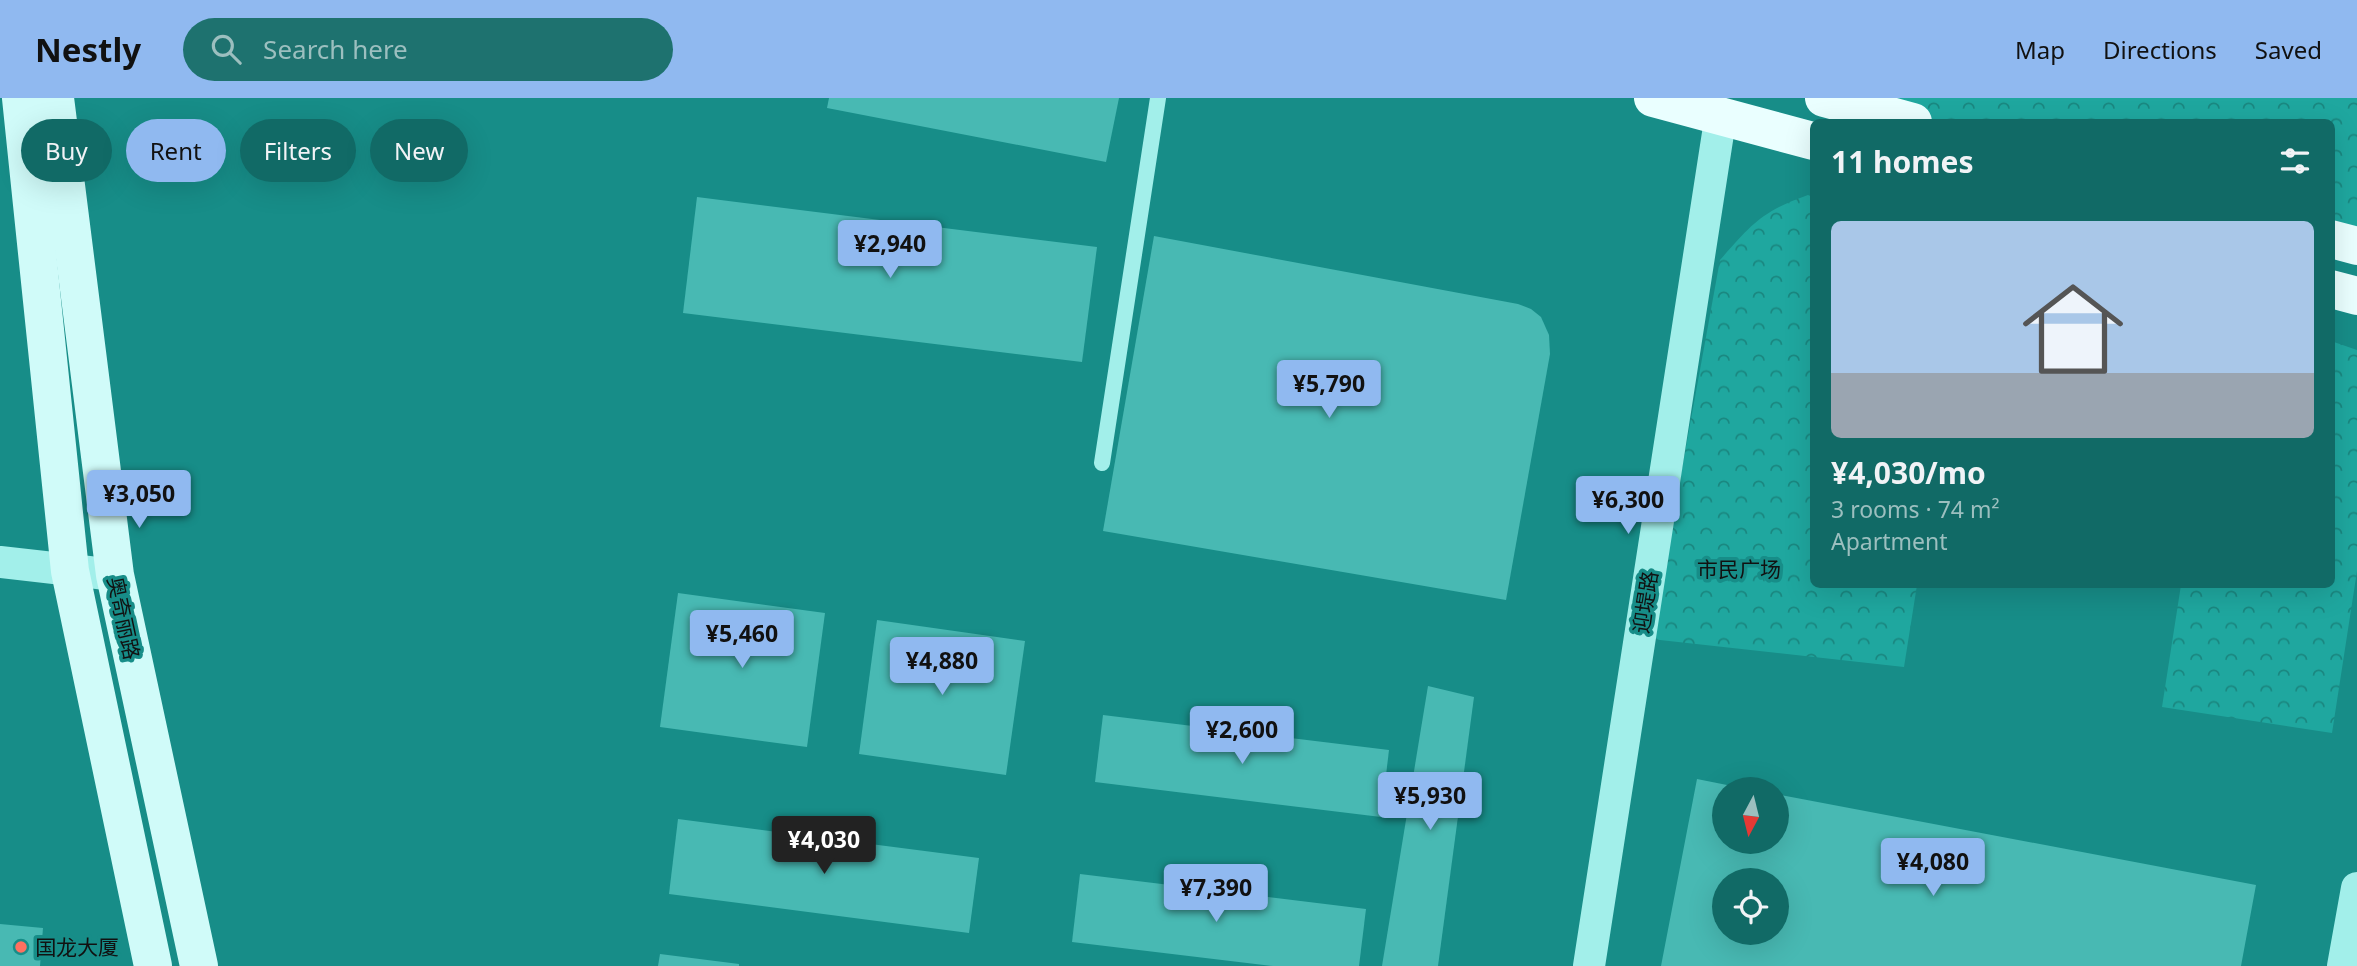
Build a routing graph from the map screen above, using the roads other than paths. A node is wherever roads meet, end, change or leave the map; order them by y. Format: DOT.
graph roads {
  1 [pos="21,98"];
  2 [pos="55,98"];
  3 [pos="1158,98"];
  4 [pos="1653,98"];
  5 [pos="1824,98"];
  6 [pos="1721,114"];
  7 [pos="1902,119"];
  8 [pos="1810,140"];
  9 [pos="2335,240"];
  10 [pos="2357,246"];
  11 [pos="2335,290"];
  12 [pos="2357,296"];
  13 [pos="1102,463"];
  14 [pos="0,562"];
  15 [pos="71,570"];
  16 [pos="115,575"];
  17 [pos="2357,888"];
  18 [pos="153,966"];
  19 [pos="199,966"];
  20 [pos="1589,966"];
  21 [pos="2343,966"];
  1 -- 15 [label="main road, 奥奇丽路"];
  2 -- 16 [label="main road, 奥奇丽路"];
  3 -- 13 [label="lane"];
  4 -- 6 [label="main road"];
  5 -- 7 [label="main road"];
  6 -- 8 [label="main road"];
  6 -- 20 [label="street, 迎堤路"];
  9 -- 10 [label="main road"];
  11 -- 12 [label="main road"];
  14 -- 15 [label="street"];
  15 -- 16 [label="street"];
  15 -- 18 [label="main road, 奥奇丽路"];
  16 -- 19 [label="main road, 奥奇丽路"];
  17 -- 21 [label="street"];
}
